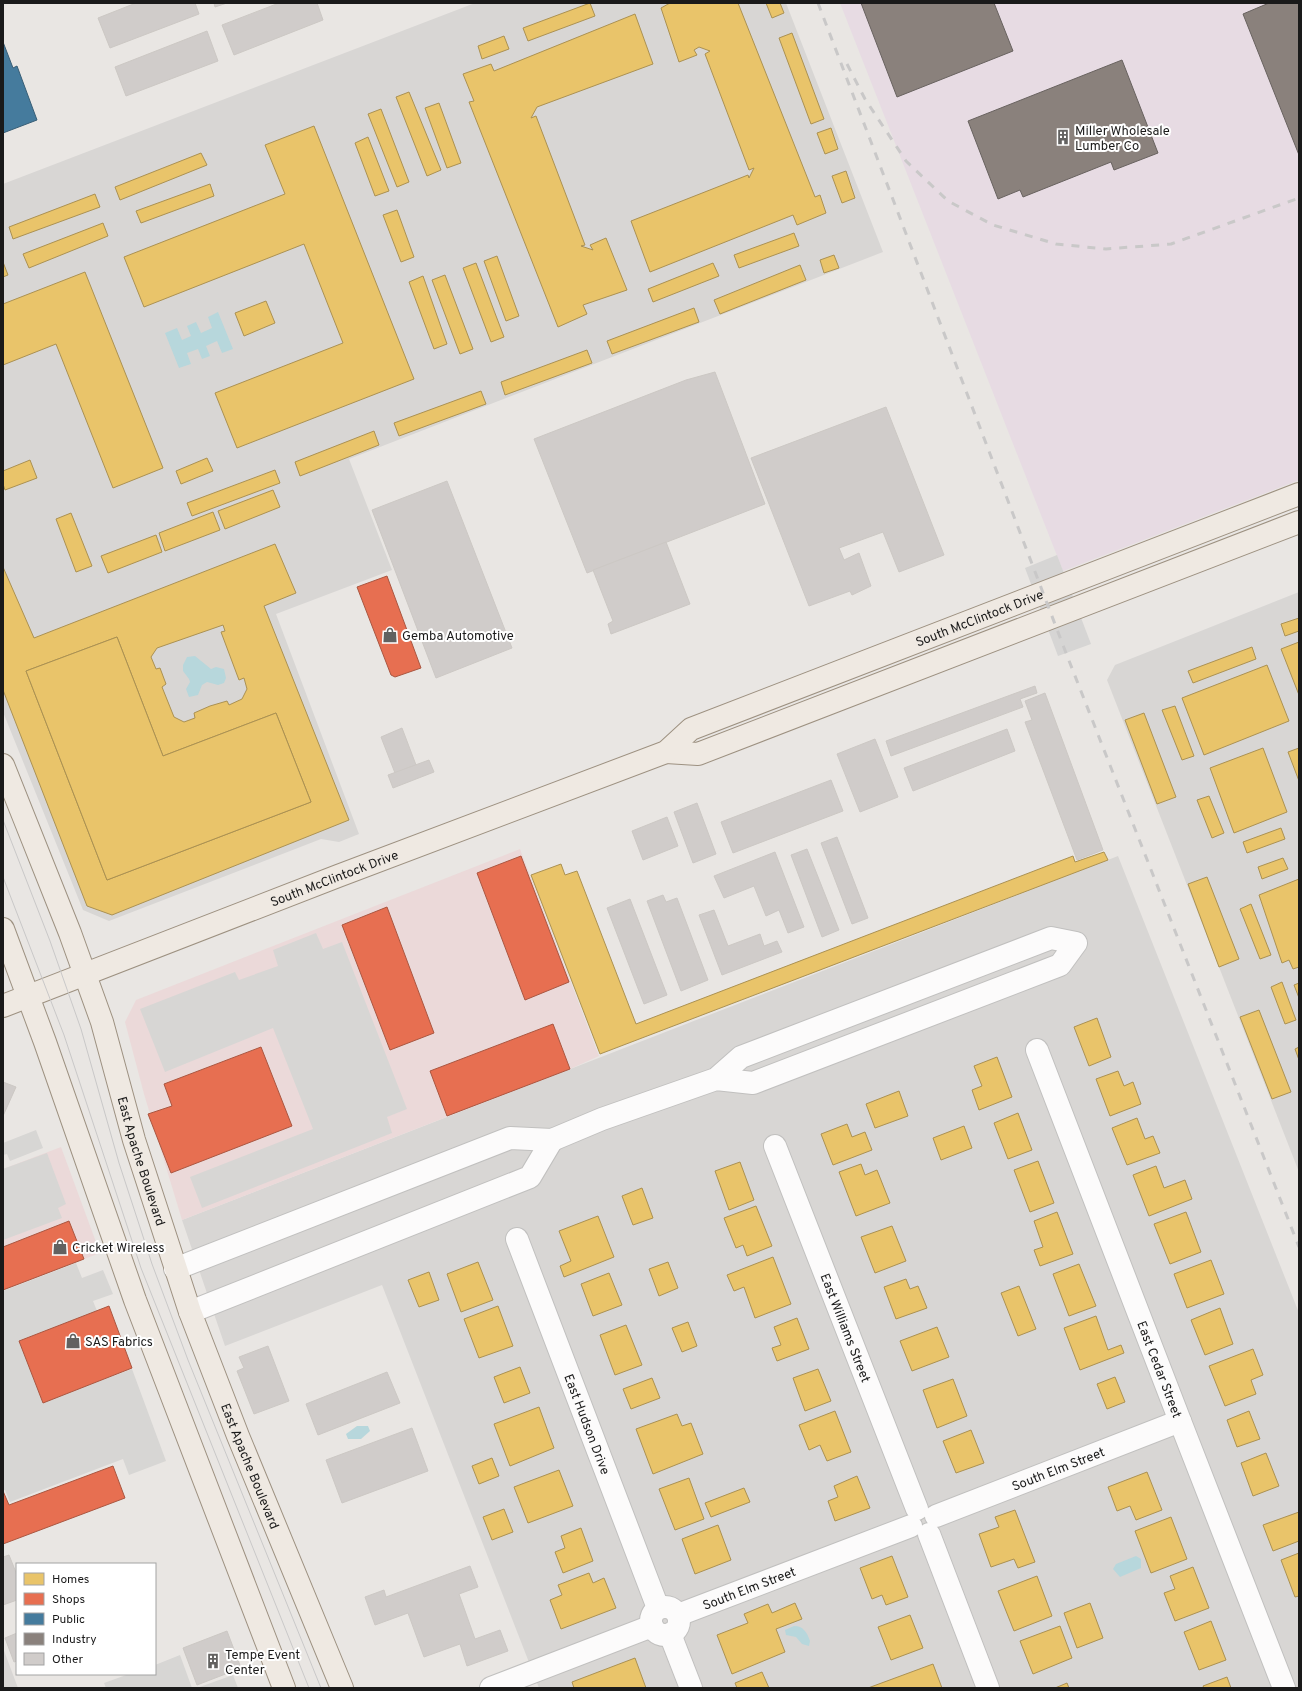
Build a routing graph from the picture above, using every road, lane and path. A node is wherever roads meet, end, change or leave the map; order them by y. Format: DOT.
graph roads {
  1 [pos="1299,494"];
  2 [pos="1299,522"];
  3 [pos="666,752"];
  4 [pos="3,765"];
  5 [pos="3,929"];
  6 [pos="86,975"];
  7 [pos="28,996"];
  8 [pos="3,1006"];
  9 [pos="1037,1050"];
  10 [pos="716,1079"];
  11 [pos="552,1140"];
  12 [pos="775,1146"];
  13 [pos="517,1239"];
  14 [pos="175,1269"];
  15 [pos="190,1312"];
  16 [pos="1180,1421"];
  17 [pos="923,1521"];
  18 [pos="665,1621"];
  19 [pos="284,1688"];
  20 [pos="342,1688"];
  21 [pos="491,1688"];
  22 [pos="691,1688"];
  23 [pos="988,1688"];
  24 [pos="1284,1688"];
  1 -- 3 [label="main road, South McClintock Drive"];
  2 -- 3 [label="main road, South McClintock Drive"];
  3 -- 6 [label="main road, South McClintock Drive"];
  4 -- 6 [label="main road, East Apache Boulevard"];
  5 -- 7 [label="main road"];
  6 -- 7 [label="main road, South McClintock Drive"];
  6 -- 14 [label="main road, East Apache Boulevard"];
  7 -- 8 [label="main road, South McClintock Drive"];
  7 -- 19 [label="main road"];
  9 -- 16 [label="street, East Cedar Street"];
  10 -- 10 [label="street"];
  10 -- 11 [label="street"];
  11 -- 14 [label="street"];
  11 -- 15 [label="street"];
  12 -- 17 [label="street, East Williams Street"];
  13 -- 18 [label="street, East Hudson Drive"];
  14 -- 15 [label="main road, East Apache Boulevard"];
  15 -- 20 [label="main road, East Apache Boulevard"];
  16 -- 17 [label="street, South Elm Street"];
  16 -- 24 [label="street, East Cedar Street"];
  17 -- 18 [label="street, South Elm Street"];
  17 -- 23 [label="street, East Williams Street"];
  18 -- 21 [label="street, South Elm Street"];
  18 -- 22 [label="street, East Hudson Drive"];
}
